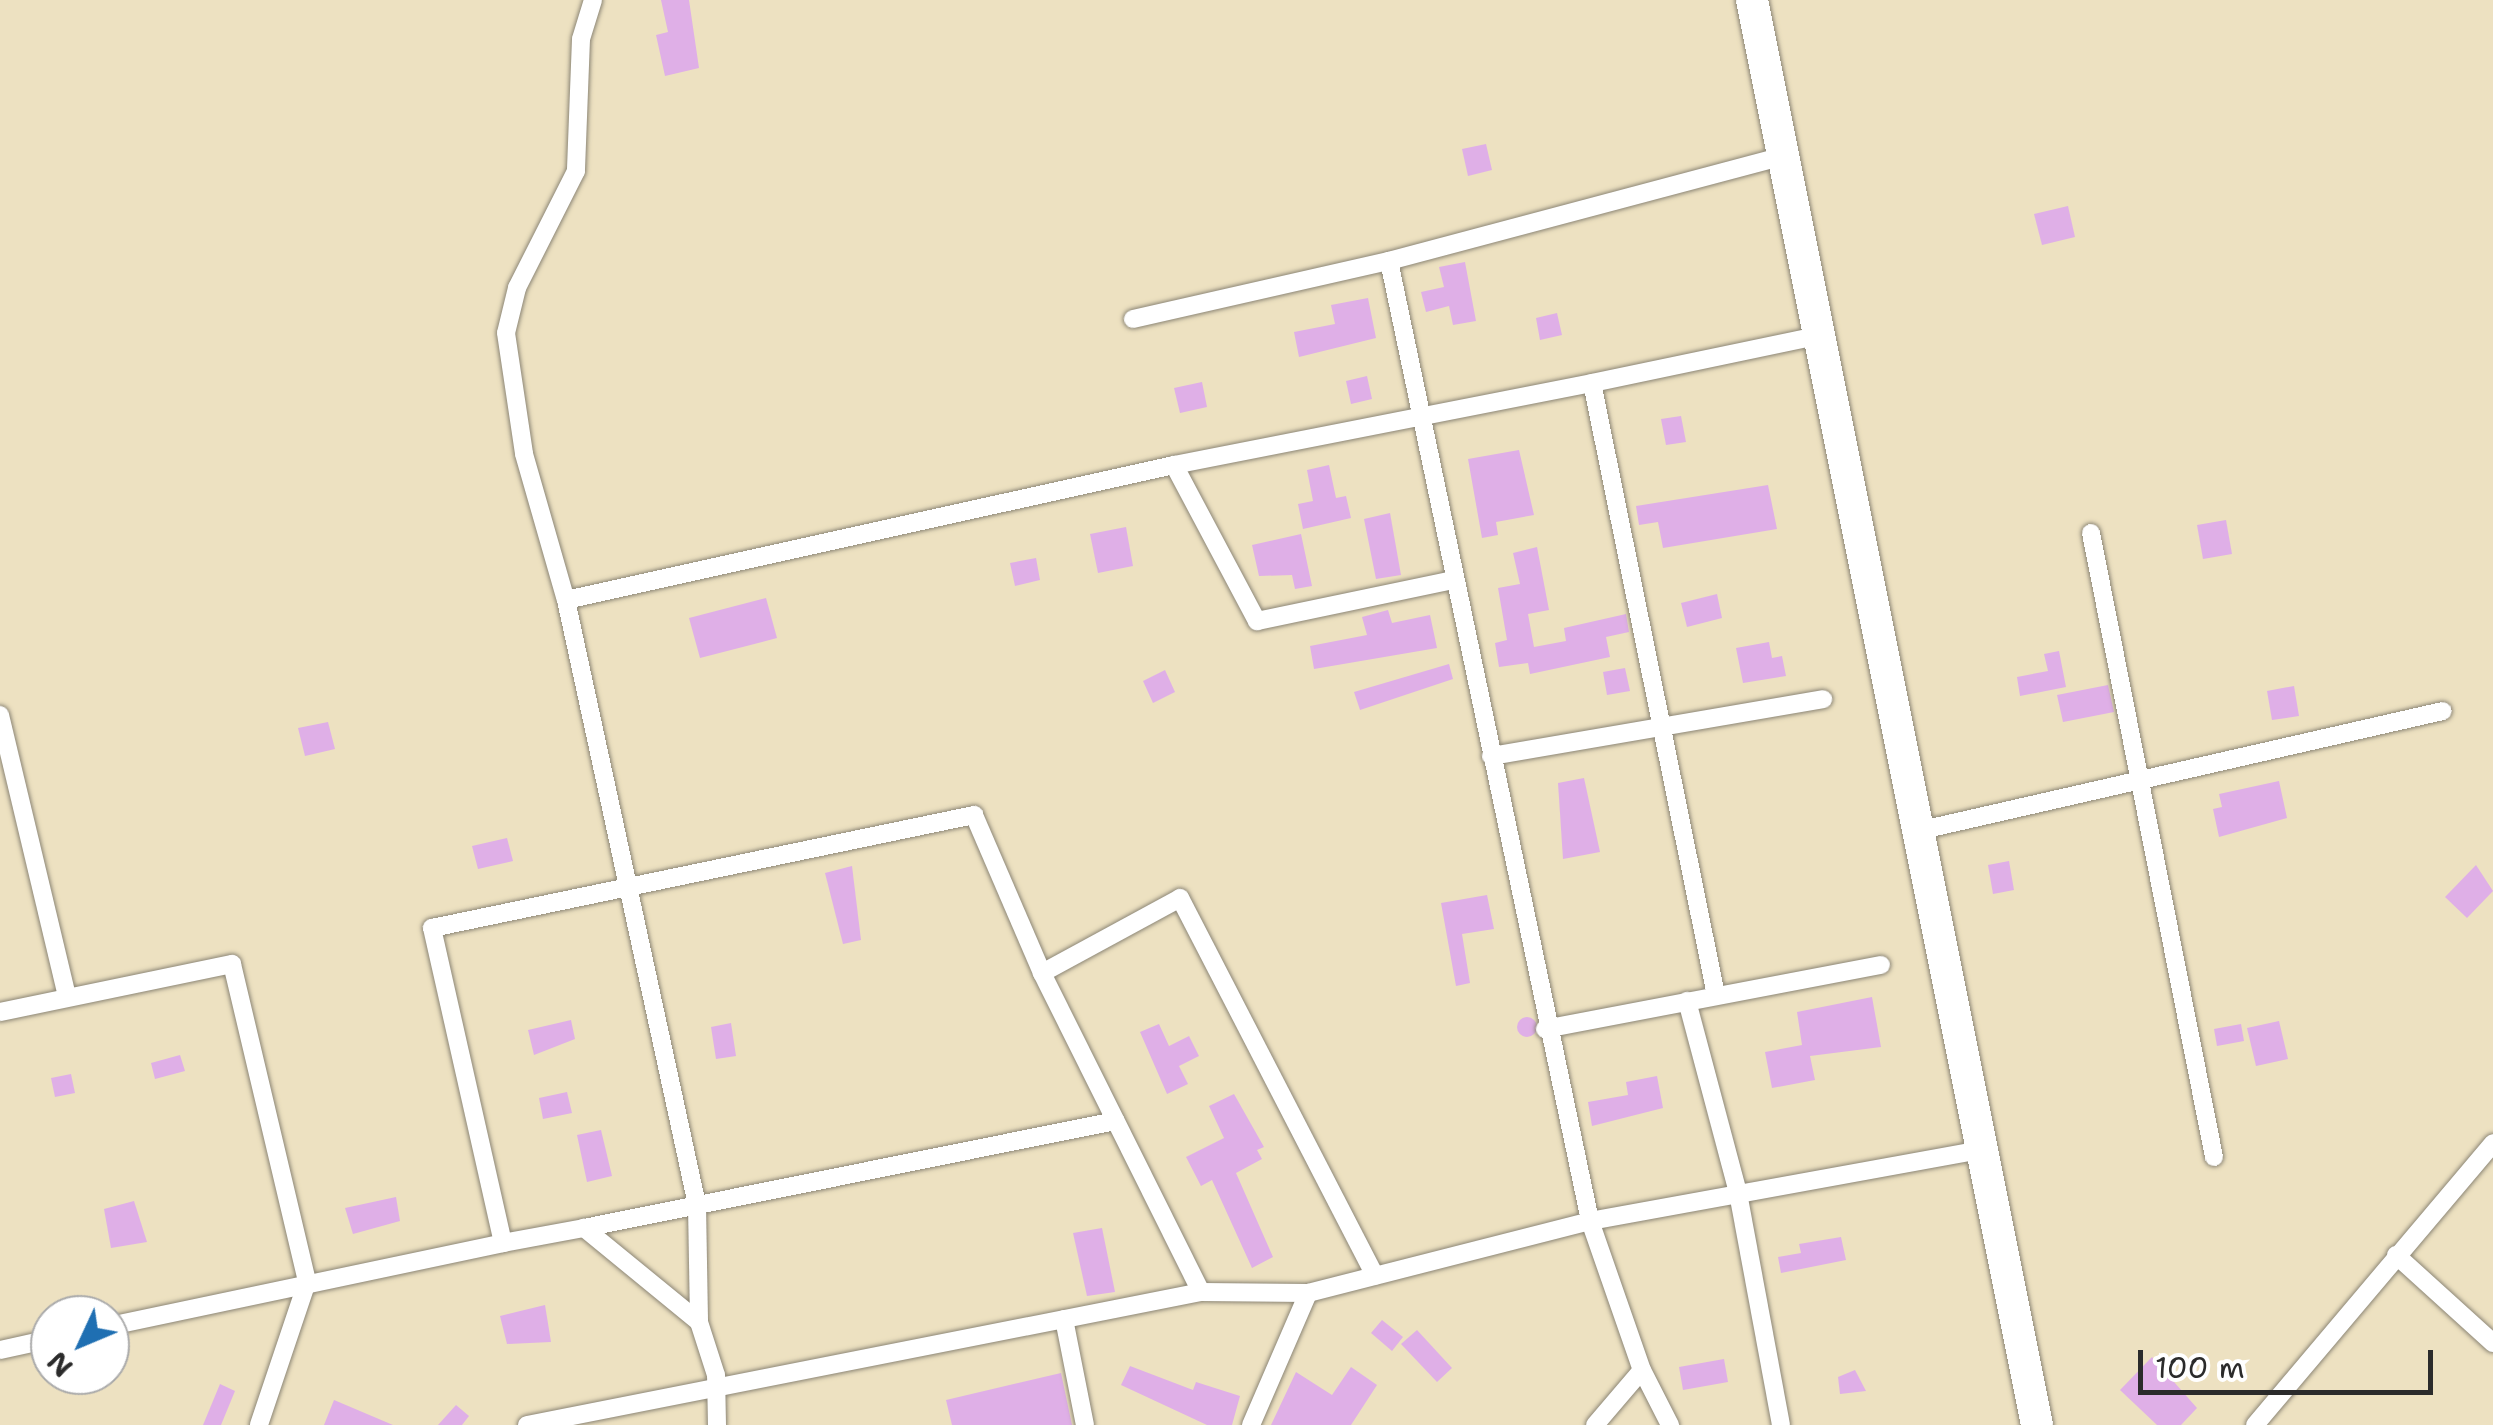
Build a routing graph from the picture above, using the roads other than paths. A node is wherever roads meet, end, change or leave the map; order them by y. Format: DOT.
graph roads {
  1 [pos="593,0"];
  2 [pos="1752,0"];
  3 [pos="1784,156"];
  4 [pos="1389,260"];
  5 [pos="1133,319"];
  6 [pos="1820,335"];
  7 [pos="1592,382"];
  8 [pos="1417,419"];
  9 [pos="1174,465"];
  10 [pos="2091,533"];
  11 [pos="1453,580"];
  12 [pos="566,600"];
  13 [pos="1823,699"];
  14 [pos="2444,712"];
  15 [pos="0,714"];
  16 [pos="1660,727"];
  17 [pos="1492,756"];
  18 [pos="2141,780"];
  19 [pos="1922,830"];
  20 [pos="628,889"];
  21 [pos="1881,964"];
  22 [pos="1042,972"];
  23 [pos="1716,995"];
  24 [pos="67,996"];
  25 [pos="1687,1001"];
  26 [pos="0,1012"];
  27 [pos="1545,1029"];
  28 [pos="1115,1121"];
  29 [pos="2493,1143"];
  30 [pos="1984,1149"];
  31 [pos="2214,1158"];
  32 [pos="1738,1194"];
  33 [pos="697,1205"];
  34 [pos="1590,1221"];
  35 [pos="584,1228"];
  36 [pos="503,1243"];
  37 [pos="2396,1255"];
  38 [pos="1375,1276"];
  39 [pos="307,1282"];
  40 [pos="1201,1292"];
  41 [pos="1308,1293"];
  42 [pos="1064,1319"];
  43 [pos="130,1322"];
  44 [pos="699,1322"];
  45 [pos="30,1343"];
  46 [pos="2493,1343"];
  47 [pos="0,1350"];
  48 [pos="1642,1370"];
  49 [pos="716,1387"];
  50 [pos="259,1425"];
  51 [pos="527,1425"];
  52 [pos="717,1425"];
  53 [pos="1086,1425"];
  54 [pos="1251,1425"];
  55 [pos="1595,1425"];
  56 [pos="1670,1425"];
  57 [pos="1782,1425"];
  58 [pos="2037,1425"];
  59 [pos="2255,1425"];
  1 -- 12 [label="street"];
  2 -- 3 [label="highway"];
  3 -- 4 [label="street"];
  3 -- 6 [label="highway"];
  4 -- 5 [label="street"];
  4 -- 8 [label="street"];
  6 -- 7 [label="street"];
  6 -- 19 [label="highway"];
  7 -- 8 [label="street"];
  7 -- 16 [label="street"];
  8 -- 9 [label="street"];
  8 -- 11 [label="street"];
  9 -- 11 [label="street"];
  9 -- 12 [label="street"];
  10 -- 18 [label="street"];
  11 -- 17 [label="street"];
  12 -- 20 [label="street"];
  13 -- 16 [label="street"];
  14 -- 18 [label="street"];
  15 -- 24 [label="street"];
  16 -- 17 [label="street"];
  16 -- 23 [label="street"];
  17 -- 27 [label="street"];
  18 -- 19 [label="street"];
  18 -- 31 [label="street"];
  19 -- 30 [label="highway"];
  20 -- 22 [label="street"];
  20 -- 33 [label="street"];
  20 -- 36 [label="street"];
  21 -- 23 [label="street"];
  22 -- 28 [label="street"];
  22 -- 38 [label="street"];
  23 -- 25 [label="street"];
  24 -- 26 [label="street"];
  24 -- 39 [label="street"];
  25 -- 27 [label="street"];
  25 -- 32 [label="street"];
  27 -- 34 [label="street"];
  28 -- 33 [label="street"];
  28 -- 40 [label="street"];
  29 -- 37 [label="street"];
  30 -- 32 [label="street"];
  30 -- 58 [label="highway"];
  32 -- 34 [label="street"];
  32 -- 57 [label="street"];
  33 -- 35 [label="street"];
  33 -- 44 [label="street"];
  34 -- 38 [label="street"];
  34 -- 48 [label="street"];
  35 -- 36 [label="street"];
  35 -- 44 [label="street"];
  36 -- 39 [label="street"];
  37 -- 46 [label="street"];
  37 -- 59 [label="street"];
  38 -- 41 [label="street"];
  39 -- 43 [label="street"];
  39 -- 50 [label="street"];
  40 -- 41 [label="street"];
  40 -- 42 [label="street"];
  41 -- 54 [label="street"];
  42 -- 49 [label="street"];
  42 -- 53 [label="street"];
  44 -- 49 [label="street"];
  45 -- 47 [label="street"];
  48 -- 55 [label="street"];
  48 -- 56 [label="street"];
  49 -- 51 [label="street"];
  49 -- 52 [label="street"];
}
